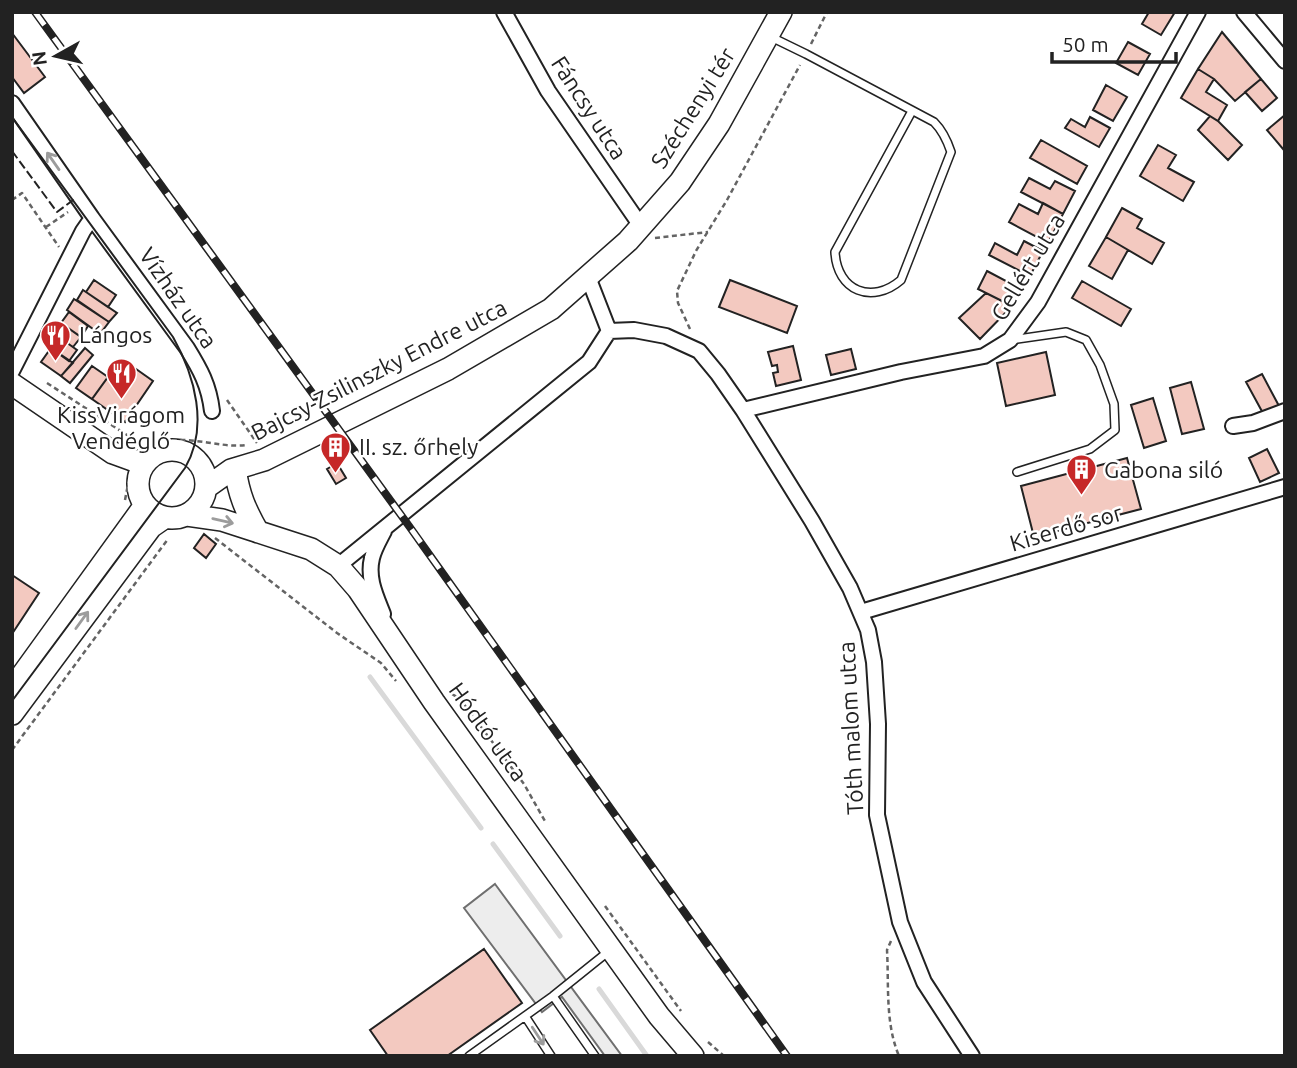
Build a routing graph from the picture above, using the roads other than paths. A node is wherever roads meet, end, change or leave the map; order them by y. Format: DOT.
graph roads {
  1 [pos="505,12"];
  2 [pos="781,12"];
  3 [pos="1198,12"];
  4 [pos="1244,12"];
  5 [pos="768,36"];
  6 [pos="1285,61"];
  7 [pos="12,103"];
  8 [pos="912,111"];
  9 [pos="92,218"];
  10 [pos="634,233"];
  11 [pos="588,277"];
  12 [pos="609,331"];
  13 [pos="1010,340"];
  14 [pos="14,373"];
  15 [pos="743,410"];
  16 [pos="212,411"];
  17 [pos="1285,411"];
  18 [pos="1233,426"];
  19 [pos="142,452"];
  20 [pos="113,453"];
  21 [pos="201,464"];
  22 [pos="233,470"];
  23 [pos="1017,472"];
  24 [pos="207,487"];
  25 [pos="1285,487"];
  26 [pos="141,495"];
  27 [pos="187,515"];
  28 [pos="167,527"];
  29 [pos="384,530"];
  30 [pos="258,532"];
  31 [pos="338,566"];
  32 [pos="861,612"];
  33 [pos="396,645"];
  34 [pos="12,689"];
  35 [pos="12,714"];
  36 [pos="612,949"];
  37 [pos="553,996"];
  38 [pos="525,1016"];
  39 [pos="469,1056"];
  40 [pos="551,1056"];
  41 [pos="595,1056"];
  42 [pos="693,1056"];
  43 [pos="972,1056"];
  1 -- 10 [label="street, Fáncsy utca"];
  2 -- 5 [label="street, Széchenyi tér"];
  3 -- 13 [label="street, Gellért utca"];
  4 -- 6 [label="street"];
  5 -- 8 [label="lane"];
  5 -- 10 [label="street, Széchenyi tér"];
  9 -- 7 [label="street, Vízház utca, one-way"];
  8 -- 8 [label="lane"];
  9 -- 14 [label="street"];
  9 -- 16 [label="street, Vízház utca"];
  10 -- 11 [label="street, Bajcsy-Zsilinszky Endre utca"];
  11 -- 12 [label="street"];
  11 -- 22 [label="street, Bajcsy-Zsilinszky Endre utca"];
  12 -- 15 [label="street, Tóth malom utca"];
  12 -- 29 [label="street"];
  13 -- 15 [label="street, Gellért utca"];
  13 -- 23 [label="lane"];
  14 -- 20 [label="street"];
  15 -- 32 [label="street, Tóth malom utca"];
  17 -- 18 [label="street"];
  19 -- 20 [label="street"];
  19 -- 21 [label="street"];
  19 -- 26 [label="street"];
  20 -- 26 [label="street"];
  21 -- 22 [label="street, Bajcsy-Zsilinszky Endre utca"];
  21 -- 24 [label="street"];
  22 -- 24 [label="street, Bajcsy-Zsilinszky Endre utca"];
  22 -- 30 [label="street"];
  24 -- 27 [label="street"];
  25 -- 32 [label="street, Kiserdő sor"];
  26 -- 28 [label="street"];
  26 -- 34 [label="street"];
  27 -- 28 [label="street"];
  27 -- 30 [label="street, Hódtó utca, one-way"];
  35 -- 28 [label="street, one-way"];
  29 -- 31 [label="street"];
  29 -- 33 [label="street"];
  30 -- 31 [label="street, Hódtó utca"];
  31 -- 33 [label="street, Hódtó utca"];
  32 -- 43 [label="street, Tóth malom utca"];
  33 -- 36 [label="street, Hódtó utca"];
  36 -- 37 [label="lane"];
  36 -- 42 [label="street, Hódtó utca"];
  37 -- 38 [label="lane"];
  37 -- 41 [label="lane"];
  38 -- 39 [label="lane"];
  38 -- 40 [label="lane, one-way"];
}
